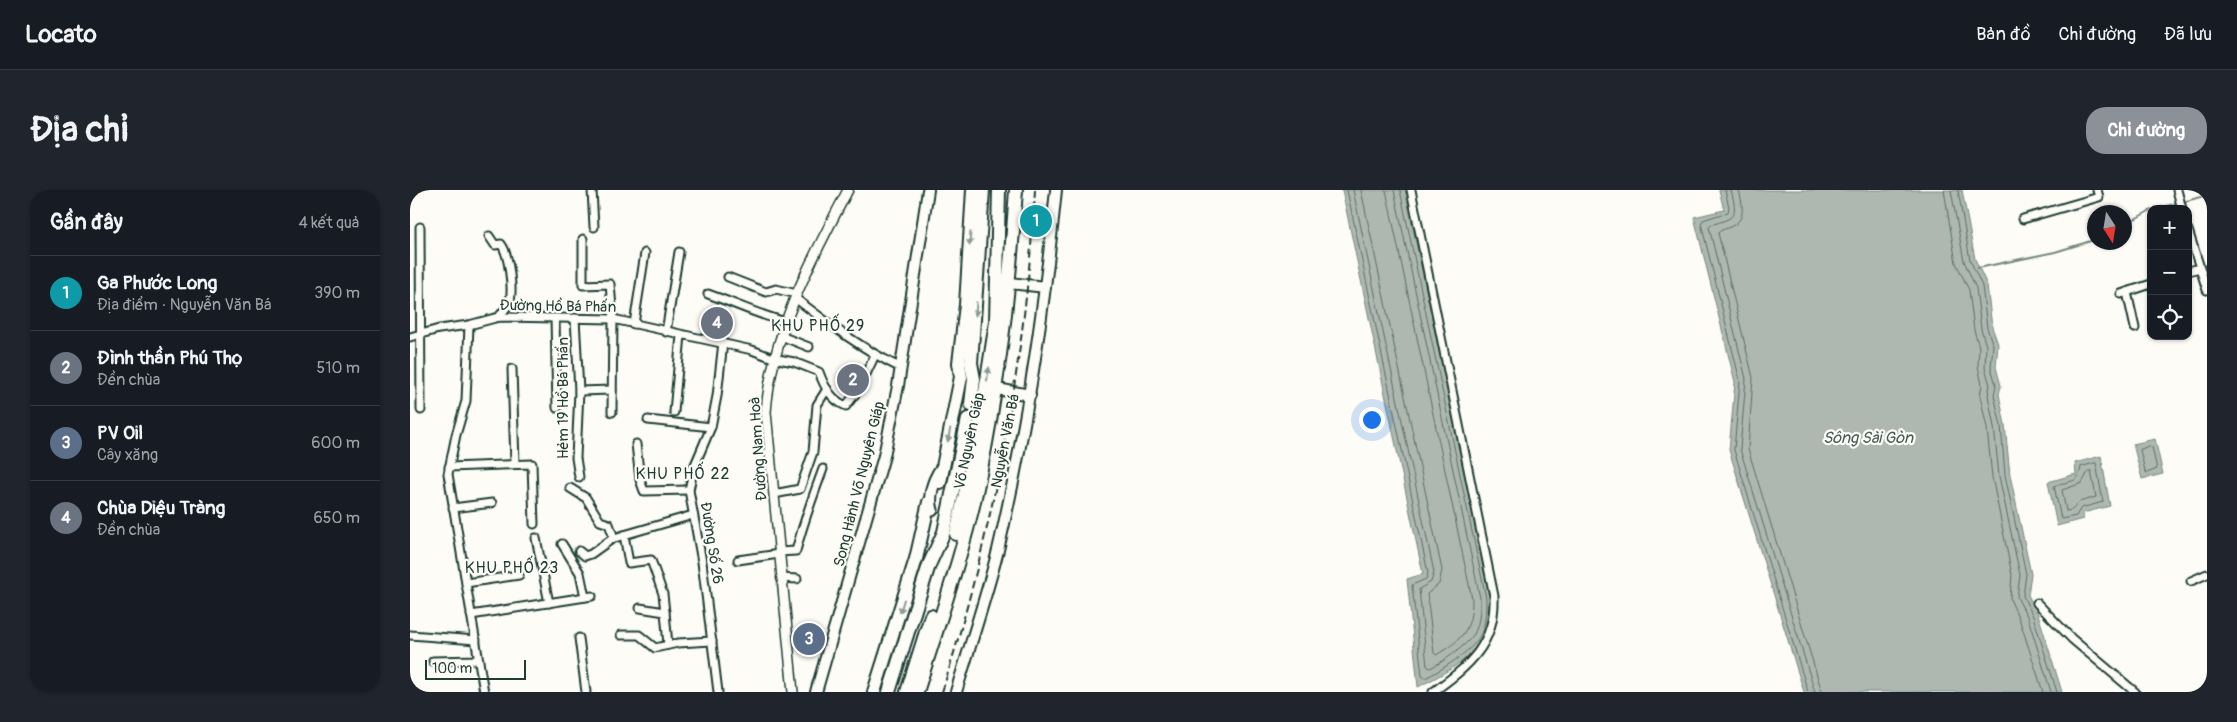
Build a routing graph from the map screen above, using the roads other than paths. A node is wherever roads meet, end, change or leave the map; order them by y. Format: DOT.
graph roads {
  1 [pos="592,190"];
  2 [pos="848,190"];
  3 [pos="928,190"];
  4 [pos="973,190"];
  5 [pos="983,190"];
  6 [pos="1000,190"];
  7 [pos="1016,190"];
  8 [pos="1056,190"];
  9 [pos="1411,190"];
  10 [pos="2097,190"];
  11 [pos="2177,192"];
  12 [pos="2180,205"];
  13 [pos="2022,218"];
  14 [pos="594,226"];
  15 [pos="420,228"];
  16 [pos="489,236"];
  17 [pos="583,239"];
  18 [pos="2192,243"];
  19 [pos="679,252"];
  20 [pos="645,253"];
  21 [pos="2200,268"];
  22 [pos="2192,270"];
  23 [pos="728,277"];
  24 [pos="1003,283"];
  25 [pos="2147,285"];
  26 [pos="1045,288"];
  27 [pos="2207,290"];
  28 [pos="708,294"];
  29 [pos="796,296"];
  30 [pos="499,317"];
  31 [pos="555,318"];
  32 [pos="575,318"];
  33 [pos="613,319"];
  34 [pos="786,322"];
  35 [pos="996,322"];
  36 [pos="634,324"];
  37 [pos="469,325"];
  38 [pos="2135,328"];
  39 [pos="666,332"];
  40 [pos="422,334"];
  41 [pos="681,335"];
  42 [pos="781,336"];
  43 [pos="410,337"];
  44 [pos="1003,338"];
  45 [pos="723,342"];
  46 [pos="809,347"];
  47 [pos="875,355"];
  48 [pos="774,358"];
  49 [pos="971,363"];
  50 [pos="901,368"];
  51 [pos="512,369"];
  52 [pos="961,377"];
  53 [pos="827,389"];
  54 [pos="997,389"];
  55 [pos="612,390"];
  56 [pos="579,391"];
  57 [pos="1030,395"];
  58 [pos="971,404"];
  59 [pos="557,408"];
  60 [pos="421,410"];
  61 [pos="612,412"];
  62 [pos="674,412"];
  63 [pos="968,419"];
  64 [pos="648,420"];
  65 [pos="711,427"];
  66 [pos="636,444"];
  67 [pos="515,464"];
  68 [pos="943,466"];
  69 [pos="449,467"];
  70 [pos="823,469"];
  71 [pos="579,477"];
  72 [pos="940,482"];
  73 [pos="570,488"];
  74 [pos="689,490"];
  75 [pos="774,494"];
  76 [pos="492,503"];
  77 [pos="933,504"];
  78 [pos="453,508"];
  79 [pos="693,515"];
  80 [pos="534,524"];
  81 [pos="624,535"];
  82 [pos="536,538"];
  83 [pos="614,538"];
  84 [pos="562,544"];
  85 [pos="579,551"];
  86 [pos="779,553"];
  87 [pos="738,560"];
  88 [pos="929,565"];
  89 [pos="2207,574"];
  90 [pos="519,575"];
  91 [pos="780,578"];
  92 [pos="797,579"];
  93 [pos="2191,581"];
  94 [pos="466,584"];
  95 [pos="549,603"];
  96 [pos="2037,603"];
  97 [pos="640,608"];
  98 [pos="665,612"];
  99 [pos="471,615"];
  100 [pos="621,634"];
  101 [pos="410,635"];
  102 [pos="579,638"];
  103 [pos="476,640"];
  104 [pos="712,641"];
  105 [pos="668,645"];
  106 [pos="479,660"];
  107 [pos="433,661"];
  108 [pos="484,692"];
  109 [pos="586,692"];
  110 [pos="718,692"];
  111 [pos="793,692"];
  112 [pos="816,692"];
  113 [pos="874,692"];
  114 [pos="889,692"];
  115 [pos="907,692"];
  116 [pos="917,692"];
  117 [pos="956,692"];
  118 [pos="1433,692"];
  119 [pos="2135,692"];
  1 -- 14 [label="street"];
  2 -- 29 [label="street, Đường Nam Hoà"];
  3 -- 50 [label="main road, Song Hành Võ Nguyên Giáp"];
  4 -- 52 [label="highway, Võ Nguyên Giáp, one-way"];
  5 -- 49 [label="highway, Võ Nguyên Giáp, one-way"];
  6 -- 24 [label="highway, Võ Nguyên Giáp"];
  7 -- 24 [label="highway, Võ Nguyên Giáp"];
  8 -- 26 [label="main road, Nguyễn Văn Bá"];
  9 -- 118 [label="street"];
  10 -- 13 [label="street"];
  11 -- 12 [label="street"];
  15 -- 40 [label="street"];
  16 -- 30 [label="street"];
  17 -- 33 [label="street"];
  18 -- 21 [label="street"];
  19 -- 39 [label="street"];
  20 -- 36 [label="street"];
  21 -- 22 [label="street"];
  21 -- 27 [label="street"];
  23 -- 29 [label="street"];
  24 -- 26 [label="main road"];
  24 -- 35 [label="highway, Võ Nguyên Giáp"];
  24 -- 44 [label="highway, Võ Nguyên Giáp"];
  25 -- 38 [label="street"];
  26 -- 57 [label="main road, Nguyễn Văn Bá"];
  28 -- 34 [label="street"];
  29 -- 34 [label="street, Đường Nam Hoà"];
  29 -- 47 [label="street"];
  30 -- 31 [label="street, Đường Hồ Bá Phấn"];
  30 -- 37 [label="street, Đường Hồ Bá Phấn"];
  31 -- 32 [label="street, Đường Hồ Bá Phấn"];
  31 -- 59 [label="street"];
  32 -- 33 [label="street, Đường Hồ Bá Phấn"];
  32 -- 56 [label="street, Hẻm 19 Hồ Bá Phấn"];
  33 -- 36 [label="street, Đường Hồ Bá Phấn"];
  33 -- 55 [label="street"];
  34 -- 42 [label="street, Đường Nam Hoà"];
  35 -- 44 [label="highway"];
  115 -- 35 [label="highway, Võ Nguyên Giáp, one-way"];
  36 -- 39 [label="street, Đường Hồ Bá Phấn"];
  37 -- 40 [label="street, Đường Hồ Bá Phấn"];
  37 -- 69 [label="street"];
  39 -- 41 [label="street, Đường Hồ Bá Phấn"];
  40 -- 43 [label="street, Đường Hồ Bá Phấn"];
  40 -- 60 [label="street"];
  41 -- 45 [label="street, Đường Hồ Bá Phấn"];
  41 -- 62 [label="street"];
  42 -- 46 [label="street"];
  42 -- 48 [label="street, Đường Nam Hoà"];
  44 -- 54 [label="highway, Võ Nguyên Giáp"];
  45 -- 48 [label="street, Đường Hồ Bá Phấn"];
  45 -- 65 [label="street, Đường Số 26"];
  47 -- 50 [label="street"];
  47 -- 53 [label="street, Đường Hồ Bá Phấn"];
  48 -- 53 [label="street, Đường Hồ Bá Phấn"];
  48 -- 75 [label="street, Đường Nam Hoà"];
  49 -- 52 [label="highway"];
  49 -- 58 [label="highway, Võ Nguyên Giáp"];
  50 -- 112 [label="main road, Song Hành Võ Nguyên Giáp"];
  51 -- 67 [label="street"];
  52 -- 68 [label="highway, Võ Nguyên Giáp, one-way"];
  53 -- 75 [label="street"];
  54 -- 57 [label="main road"];
  54 -- 116 [label="highway, Võ Nguyên Giáp"];
  55 -- 56 [label="street"];
  55 -- 61 [label="street"];
  56 -- 71 [label="street, Hẻm 19 Hồ Bá Phấn"];
  57 -- 117 [label="main road, Nguyễn Văn Bá"];
  63 -- 88 [label="highway, Võ Nguyên Giáp"];
  64 -- 65 [label="street"];
  65 -- 74 [label="street, Đường Số 26"];
  66 -- 74 [label="street"];
  67 -- 69 [label="street"];
  67 -- 80 [label="street"];
  68 -- 72 [label="highway, Võ Nguyên Giáp"];
  68 -- 77 [label="main road, Võ Nguyên Giáp"];
  69 -- 78 [label="street"];
  70 -- 86 [label="street"];
  73 -- 83 [label="street"];
  74 -- 79 [label="street, Đường Số 26"];
  75 -- 86 [label="street, Đường Nam Hoà"];
  76 -- 78 [label="street"];
  77 -- 88 [label="highway"];
  77 -- 113 [label="highway, one-way"];
  78 -- 94 [label="street"];
  79 -- 81 [label="street"];
  79 -- 104 [label="street, Đường Số 26"];
  81 -- 83 [label="street"];
  81 -- 98 [label="street"];
  82 -- 95 [label="street"];
  83 -- 85 [label="street"];
  84 -- 95 [label="street"];
  86 -- 87 [label="street"];
  86 -- 91 [label="street, Đường Nam Hoà"];
  88 -- 114 [label="highway, Võ Nguyên Giáp"];
  89 -- 93 [label="street"];
  90 -- 94 [label="street"];
  91 -- 92 [label="street"];
  91 -- 111 [label="street, Đường Nam Hoà"];
  94 -- 99 [label="street"];
  95 -- 99 [label="street"];
  96 -- 119 [label="street"];
  97 -- 98 [label="street"];
  98 -- 105 [label="street"];
  99 -- 103 [label="street"];
  100 -- 105 [label="street"];
  101 -- 103 [label="street"];
  102 -- 109 [label="street"];
  103 -- 106 [label="street"];
  104 -- 105 [label="street"];
  104 -- 110 [label="street, Đường Số 26"];
  106 -- 107 [label="street"];
  106 -- 108 [label="street"];
}
